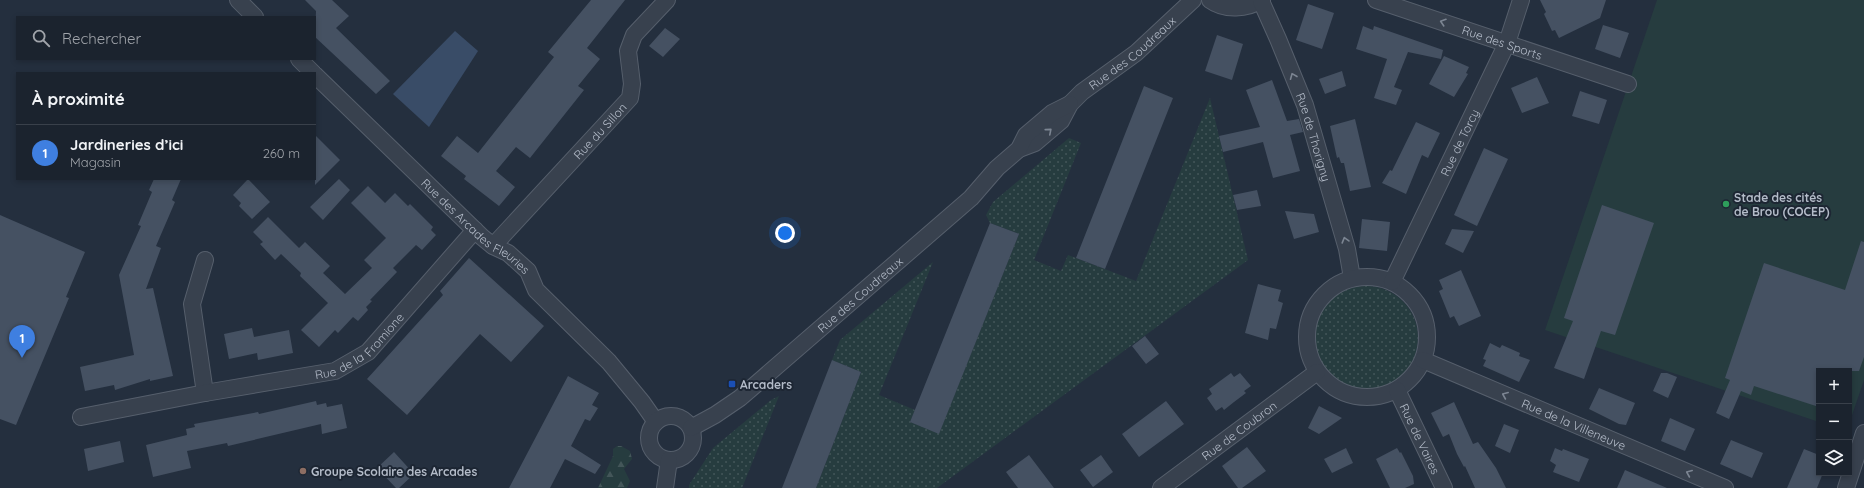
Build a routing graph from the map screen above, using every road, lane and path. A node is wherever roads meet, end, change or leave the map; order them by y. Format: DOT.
graph roads {
  1 [pos="238,0"];
  2 [pos="667,0"];
  3 [pos="1193,0"];
  4 [pos="1210,0"];
  5 [pos="1376,0"];
  6 [pos="1521,0"];
  7 [pos="1262,1"];
  8 [pos="255,16"];
  9 [pos="1507,43"];
  10 [pos="300,60"];
  11 [pos="312,72"];
  12 [pos="316,76"];
  13 [pos="1628,84"];
  14 [pos="475,230"];
  15 [pos="493,246"];
  16 [pos="205,260"];
  17 [pos="1352,278"];
  18 [pos="1392,282"];
  19 [pos="1423,360"];
  20 [pos="1317,372"];
  21 [pos="1396,390"];
  22 [pos="205,393"];
  23 [pos="81,417"];
  24 [pos="656,422"];
  25 [pos="691,428"];
  26 [pos="1864,433"];
  27 [pos="669,460"];
  28 [pos="1182,482"];
  29 [pos="665,488"];
  30 [pos="1161,488"];
  31 [pos="1444,488"];
  32 [pos="1725,488"];
  33 [pos="1846,488"];
  1 -- 8 [label="street"];
  2 -- 15 [label="street, Rue du Sillon"];
  3 -- 25 [label="street, Rue des Coudreaux"];
  4 -- 7 [label="street"];
  9 -- 5 [label="street, Rue des Sports, one-way"];
  6 -- 9 [label="street, Rue de Torcy"];
  17 -- 7 [label="street, Rue de Thorigny, one-way"];
  9 -- 13 [label="street, Rue des Sports"];
  9 -- 18 [label="street, Rue de Torcy"];
  10 -- 11 [label="street, Rue des Arcades Fleuries"];
  12 -- 14 [label="street, Rue des Arcades Fleuries"];
  14 -- 15 [label="street, Rue des Arcades Fleuries"];
  14 -- 22 [label="street, Rue de la Fromione"];
  15 -- 24 [label="street, Rue des Arcades Fleuries"];
  16 -- 22 [label="street"];
  17 -- 18 [label="street"];
  17 -- 20 [label="street"];
  18 -- 19 [label="street"];
  19 -- 21 [label="street"];
  32 -- 19 [label="street, Rue de la Villeneuve, one-way"];
  20 -- 21 [label="street"];
  20 -- 28 [label="street, Rue de Coubron"];
  21 -- 31 [label="street, Rue de Vaires"];
  22 -- 23 [label="street, Rue de la Fromione"];
  24 -- 25 [label="street"];
  24 -- 27 [label="street"];
  25 -- 27 [label="street"];
  26 -- 33 [label="street"];
  27 -- 29 [label="street"];
  28 -- 30 [label="street, Rue de Coubron"];
}
